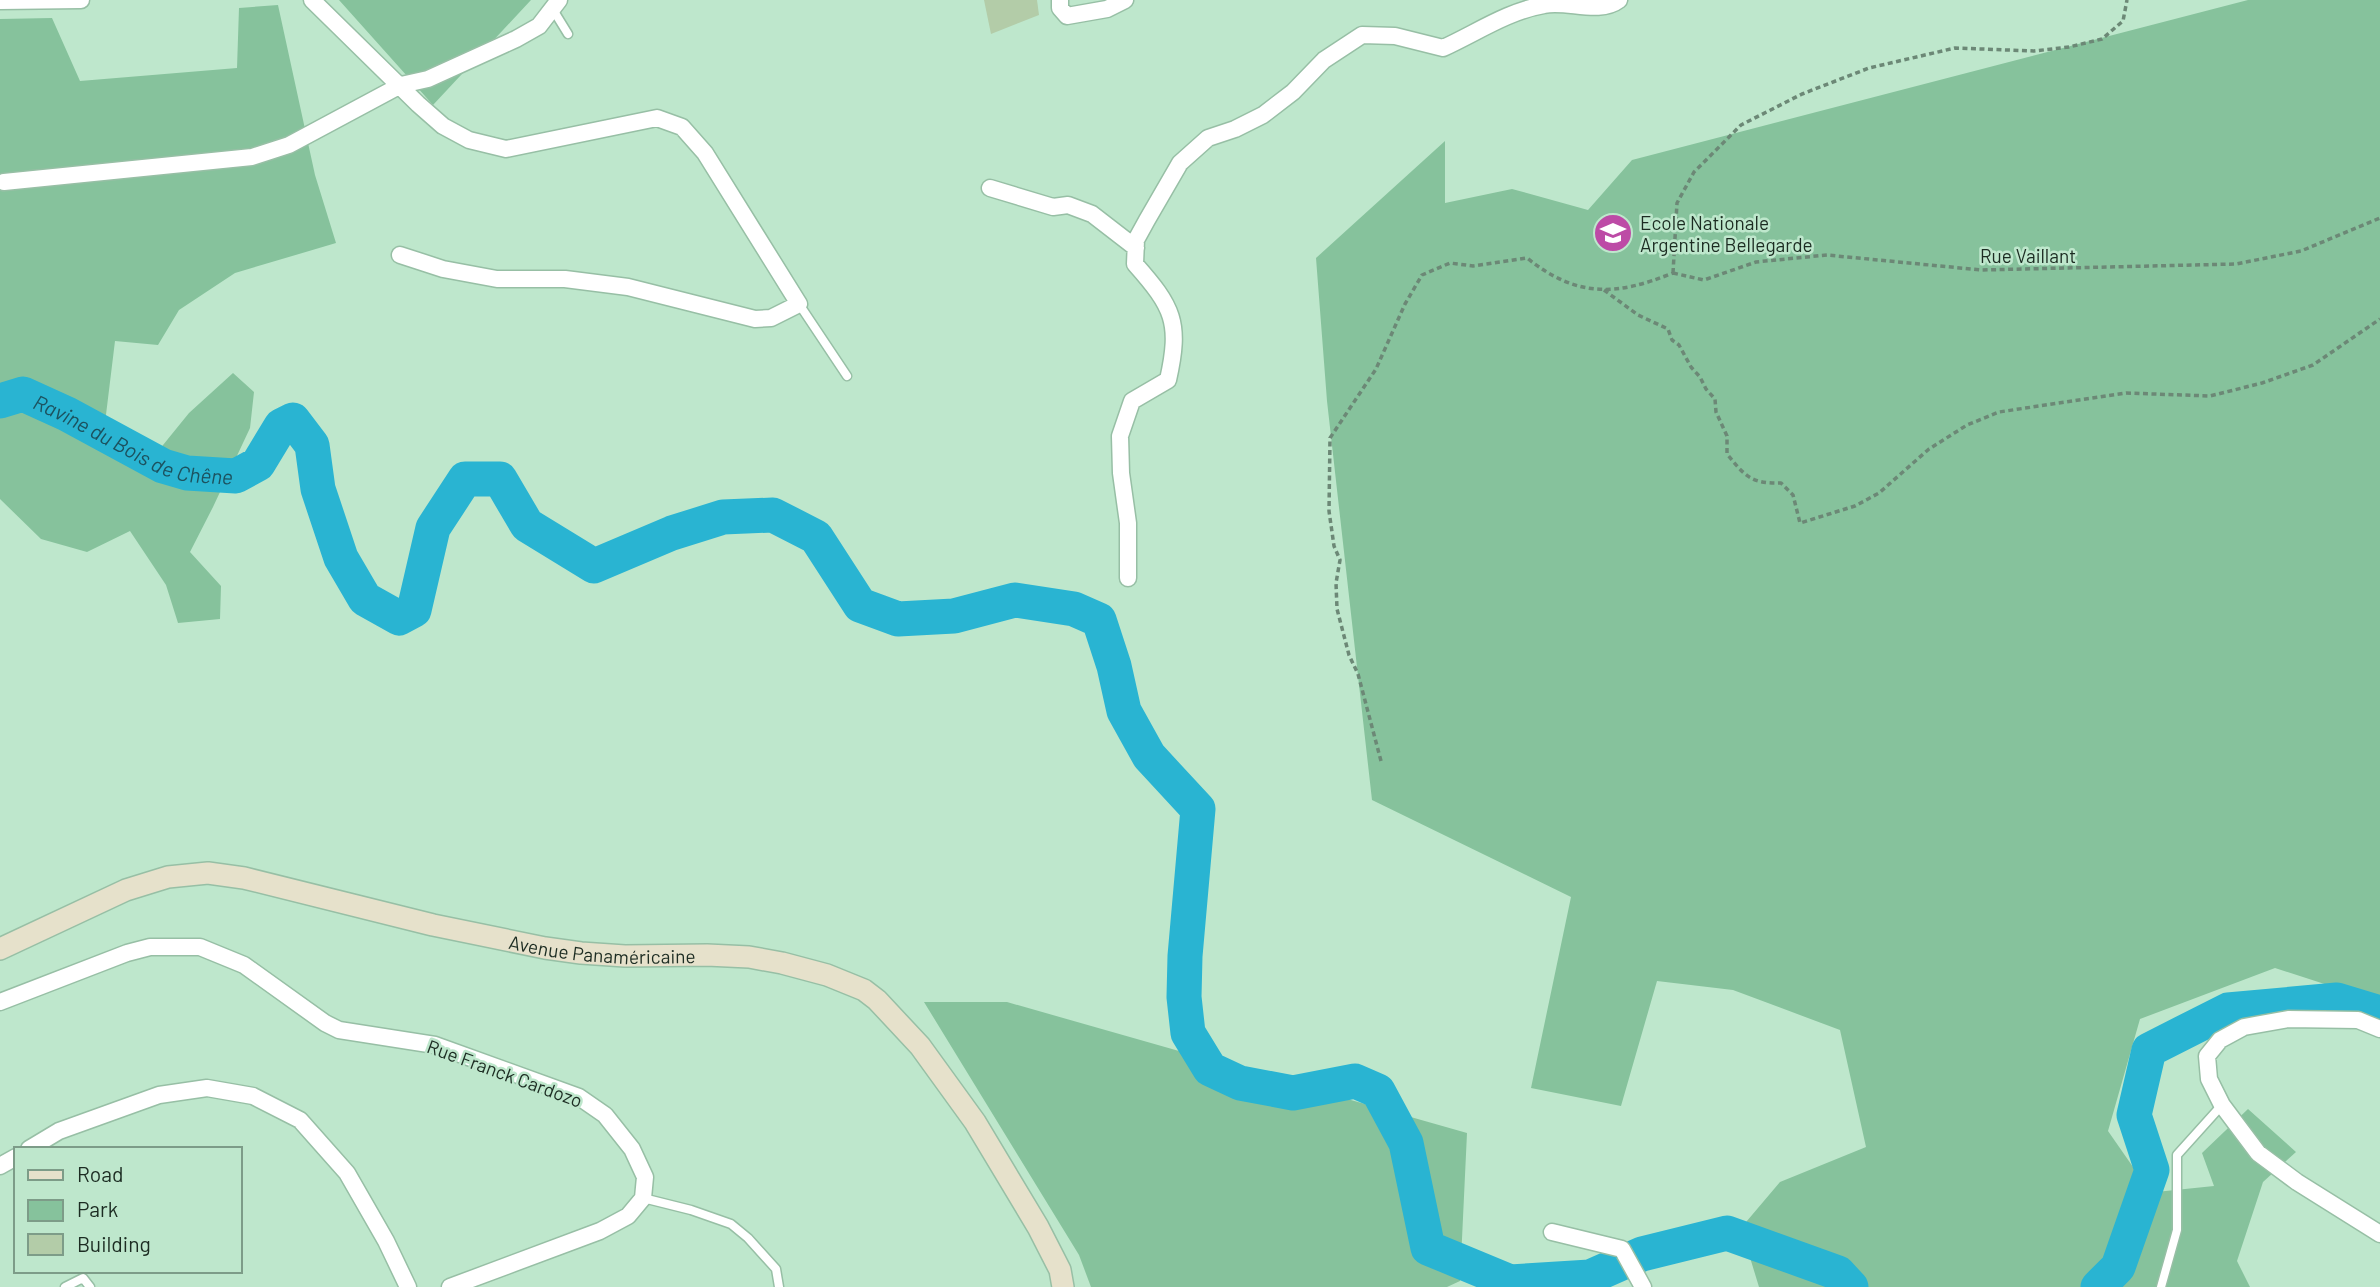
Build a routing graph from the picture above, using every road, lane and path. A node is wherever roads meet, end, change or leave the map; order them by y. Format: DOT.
graph roads {
  1 [pos="81,0"];
  2 [pos="312,0"];
  3 [pos="1060,0"];
  4 [pos="1125,0"];
  5 [pos="1619,0"];
  6 [pos="2127,0"];
  7 [pos="0,1"];
  8 [pos="555,4"];
  9 [pos="568,34"];
  10 [pos="401,85"];
  11 [pos="4,183"];
  12 [pos="990,188"];
  13 [pos="2380,218"];
  14 [pos="1136,248"];
  15 [pos="400,256"];
  16 [pos="1673,273"];
  17 [pos="1604,290"];
  18 [pos="799,304"];
  19 [pos="2380,319"];
  20 [pos="846,376"];
  21 [pos="1128,578"];
  22 [pos="1381,761"];
  23 [pos="0,949"];
  24 [pos="0,1002"];
  25 [pos="2380,1029"];
  26 [pos="2222,1105"];
  27 [pos="32,1147"];
  28 [pos="643,1198"];
  29 [pos="1552,1232"];
  30 [pos="2380,1234"];
  31 [pos="1642,1283"];
  32 [pos="65,1287"];
  33 [pos="90,1287"];
  34 [pos="408,1287"];
  35 [pos="450,1287"];
  36 [pos="779,1287"];
  37 [pos="1063,1287"];
  38 [pos="2161,1287"];
  1 -- 7 [label="street"];
  2 -- 10 [label="street"];
  3 -- 4 [label="street"];
  5 -- 14 [label="street"];
  6 -- 16 [label="path"];
  8 -- 9 [label="lane"];
  8 -- 10 [label="street"];
  10 -- 11 [label="street"];
  10 -- 18 [label="street"];
  12 -- 14 [label="street"];
  13 -- 16 [label="path, Rue Vaillant"];
  14 -- 21 [label="street"];
  15 -- 18 [label="street"];
  16 -- 17 [label="path"];
  17 -- 19 [label="path"];
  17 -- 22 [label="path"];
  18 -- 20 [label="lane"];
  23 -- 37 [label="main road, Avenue Panaméricaine"];
  24 -- 28 [label="street, Rue Franck Cardozo"];
  25 -- 26 [label="street"];
  26 -- 30 [label="street"];
  26 -- 38 [label="lane"];
  27 -- 34 [label="street"];
  28 -- 35 [label="street"];
  28 -- 36 [label="lane"];
  29 -- 31 [label="street"];
  32 -- 33 [label="lane"];
}
